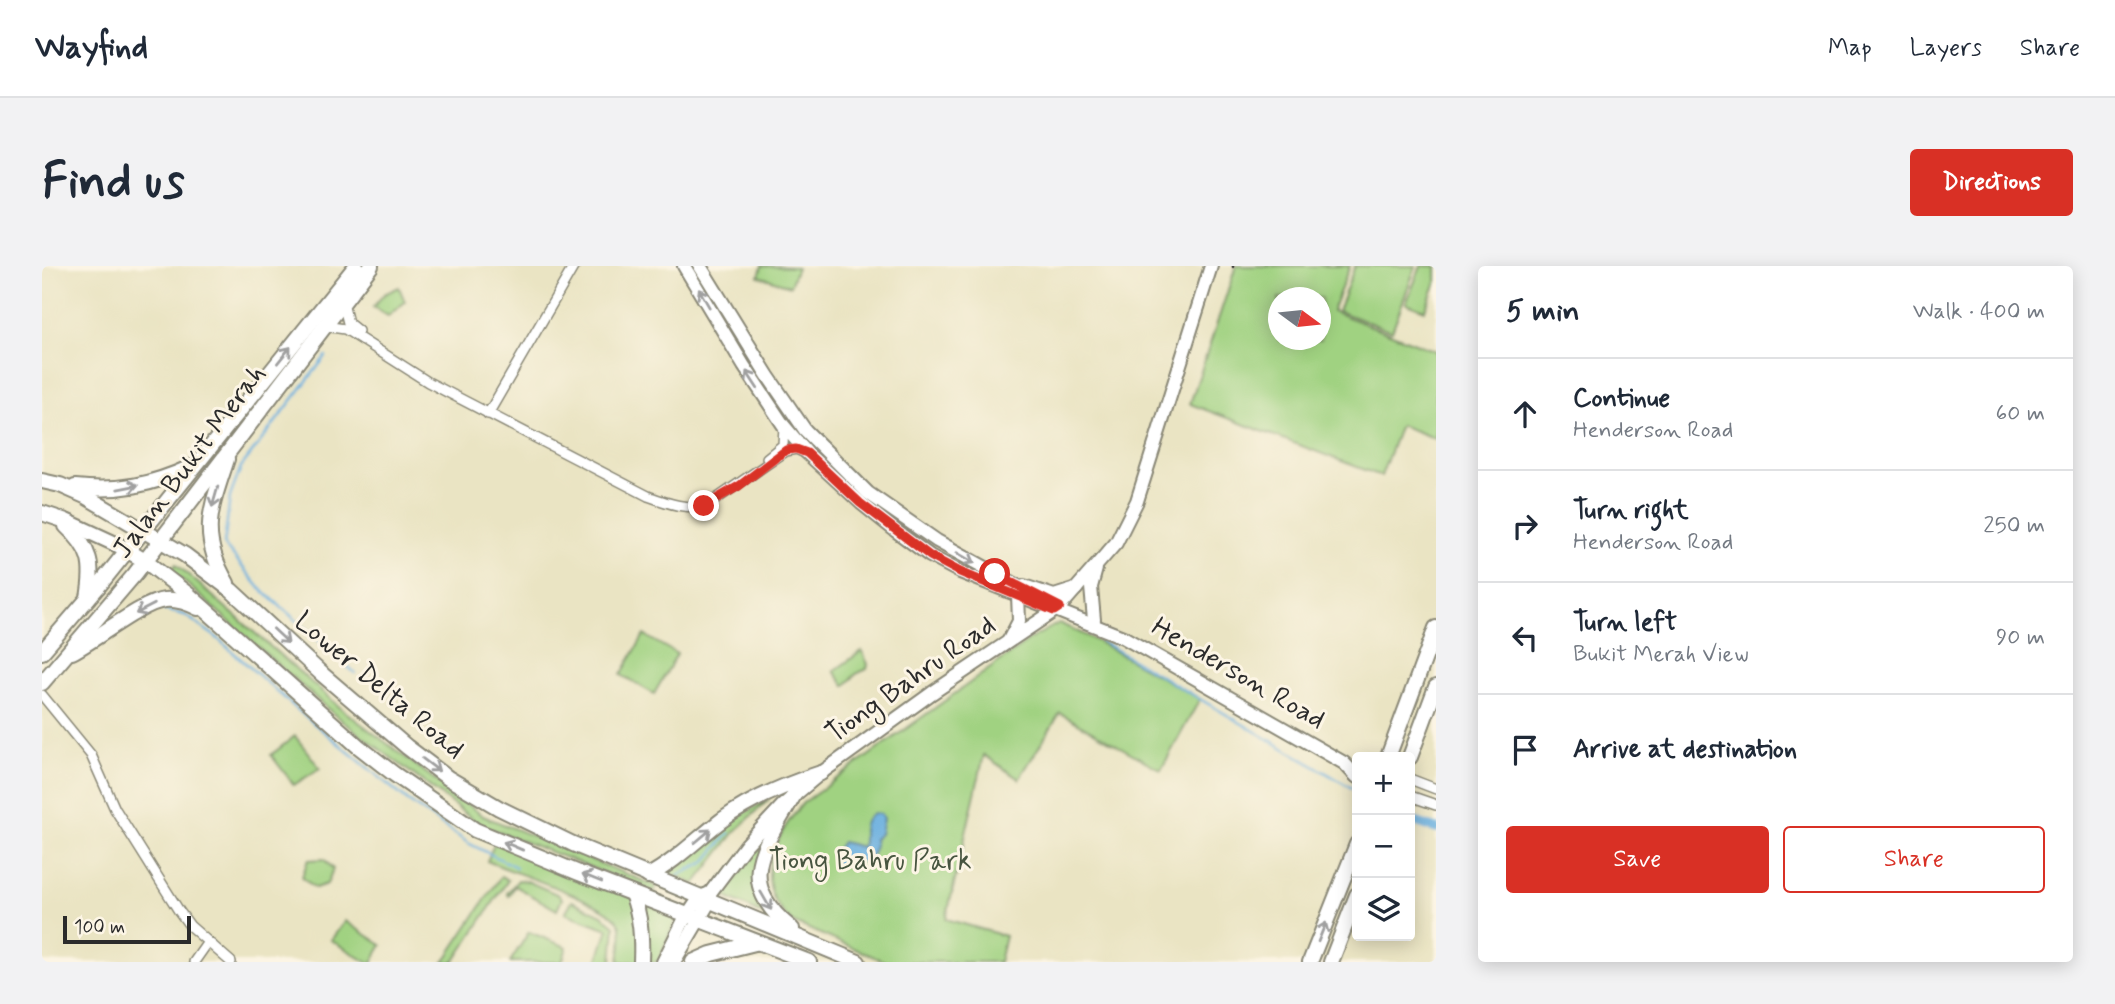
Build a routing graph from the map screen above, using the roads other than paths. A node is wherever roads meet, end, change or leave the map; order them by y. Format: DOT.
graph roads {
  1 [pos="356,266"];
  2 [pos="371,266"];
  3 [pos="572,266"];
  4 [pos="684,266"];
  5 [pos="700,266"];
  6 [pos="1211,266"];
  7 [pos="343,303"];
  8 [pos="324,326"];
  9 [pos="487,410"];
  10 [pos="784,426"];
  11 [pos="229,452"];
  12 [pos="807,453"];
  13 [pos="195,465"];
  14 [pos="42,481"];
  15 [pos="60,485"];
  16 [pos="47,515"];
  17 [pos="142,532"];
  18 [pos="159,541"];
  19 [pos="128,550"];
  20 [pos="145,561"];
  21 [pos="1097,565"];
  22 [pos="995,574"];
  23 [pos="1076,589"];
  24 [pos="231,590"];
  25 [pos="1018,595"];
  26 [pos="88,599"];
  27 [pos="1057,609"];
  28 [pos="208,614"];
  29 [pos="1094,621"];
  30 [pos="1436,628"];
  31 [pos="1108,630"];
  32 [pos="1007,643"];
  33 [pos="42,652"];
  34 [pos="67,654"];
  35 [pos="42,683"];
  36 [pos="1436,687"];
  37 [pos="42,695"];
  38 [pos="42,708"];
  39 [pos="1390,752"];
  40 [pos="1412,752"];
  41 [pos="1352,761"];
  42 [pos="1344,763"];
  43 [pos="1352,772"];
  44 [pos="821,773"];
  45 [pos="1415,781"];
  46 [pos="1436,789"];
  47 [pos="794,795"];
  48 [pos="1415,798"];
  49 [pos="1436,805"];
  50 [pos="1352,857"];
  51 [pos="648,876"];
  52 [pos="632,894"];
  53 [pos="707,897"];
  54 [pos="1352,908"];
  55 [pos="692,918"];
  56 [pos="804,939"];
  57 [pos="757,943"];
  58 [pos="207,944"];
  59 [pos="194,962"];
  60 [pos="223,962"];
  61 [pos="232,962"];
  62 [pos="641,962"];
  63 [pos="663,962"];
  64 [pos="674,962"];
  65 [pos="693,962"];
  66 [pos="809,962"];
  67 [pos="858,962"];
  68 [pos="1310,962"];
  69 [pos="1331,962"];
  13 -- 1 [label="main road, Jalan Bukit Merah, one-way"];
  2 -- 7 [label="main road, Jalan Bukit Merah"];
  3 -- 9 [label="street"];
  10 -- 4 [label="main road, Henderson Road, one-way"];
  5 -- 22 [label="main road, Henderson Road, one-way"];
  6 -- 21 [label="main road, Tiong Bahru Road"];
  7 -- 8 [label="main road, Jalan Bukit Merah"];
  7 -- 9 [label="street"];
  8 -- 9 [label="street"];
  8 -- 11 [label="main road, Jalan Bukit Merah"];
  9 -- 10 [label="street"];
  9 -- 12 [label="street"];
  10 -- 12 [label="main road, Henderson Road"];
  11 -- 18 [label="main road, Jalan Bukit Merah"];
  11 -- 24 [label="main road, one-way"];
  12 -- 25 [label="main road, Henderson Road"];
  15 -- 13 [label="main road, one-way"];
  13 -- 17 [label="main road, Jalan Bukit Merah"];
  14 -- 15 [label="main road, Lower Delta Road"];
  15 -- 17 [label="main road, Lower Delta Road"];
  16 -- 19 [label="main road, Lower Delta Road"];
  16 -- 26 [label="main road"];
  17 -- 18 [label="main road, Lower Delta Road"];
  17 -- 19 [label="main road, Jalan Bukit Merah"];
  18 -- 20 [label="main road, Jalan Bukit Merah"];
  18 -- 24 [label="main road, Lower Delta Road"];
  19 -- 20 [label="main road, Lower Delta Road"];
  19 -- 26 [label="main road, Jalan Bukit Merah"];
  20 -- 28 [label="main road, Lower Delta Road"];
  20 -- 34 [label="main road, Jalan Bukit Merah"];
  21 -- 23 [label="main road, Tiong Bahru Road"];
  21 -- 29 [label="main road"];
  22 -- 23 [label="main road"];
  22 -- 27 [label="main road, Henderson Road"];
  23 -- 27 [label="main road, Tiong Bahru Road"];
  24 -- 51 [label="main road, Lower Delta Road, one-way"];
  25 -- 27 [label="main road, Henderson Road"];
  25 -- 32 [label="main road"];
  26 -- 33 [label="main road, Jalan Bukit Merah"];
  27 -- 29 [label="main road, Henderson Road"];
  27 -- 31 [label="main road, Henderson Road"];
  27 -- 32 [label="main road, Tiong Bahru Road"];
  28 -- 34 [label="main road, one-way"];
  52 -- 28 [label="main road, Lower Delta Road, one-way"];
  29 -- 31 [label="main road, Henderson Road"];
  30 -- 39 [label="main road"];
  31 -- 42 [label="main road, Henderson Road"];
  32 -- 44 [label="main road, Tiong Bahru Road"];
  34 -- 35 [label="main road, Jalan Bukit Merah"];
  36 -- 40 [label="main road"];
  37 -- 58 [label="street"];
  38 -- 58 [label="street"];
  41 -- 42 [label="main road, Henderson Road"];
  42 -- 43 [label="main road, Henderson Road"];
  44 -- 47 [label="main road, Tiong Bahru Road"];
  51 -- 44 [label="main road, one-way"];
  45 -- 46 [label="street"];
  47 -- 53 [label="main road, Tiong Bahru Road"];
  47 -- 56 [label="main road, one-way"];
  48 -- 49 [label="street"];
  68 -- 50 [label="main road, one-way"];
  51 -- 53 [label="main road, Lower Delta Road"];
  52 -- 55 [label="main road, Lower Delta Road"];
  52 -- 62 [label="main road"];
  53 -- 55 [label="main road, Tiong Bahru Road"];
  53 -- 56 [label="main road, Lower Delta Road"];
  54 -- 69 [label="main road"];
  55 -- 57 [label="main road, Lower Delta Road"];
  55 -- 63 [label="main road, Tiong Bahru Road"];
  55 -- 64 [label="main road, Tiong Bahru Road"];
  56 -- 67 [label="main road, Lower Delta Road"];
  57 -- 65 [label="main road"];
  57 -- 66 [label="main road, Lower Delta Road"];
  58 -- 59 [label="street"];
  58 -- 60 [label="street"];
  58 -- 61 [label="street"];
}
